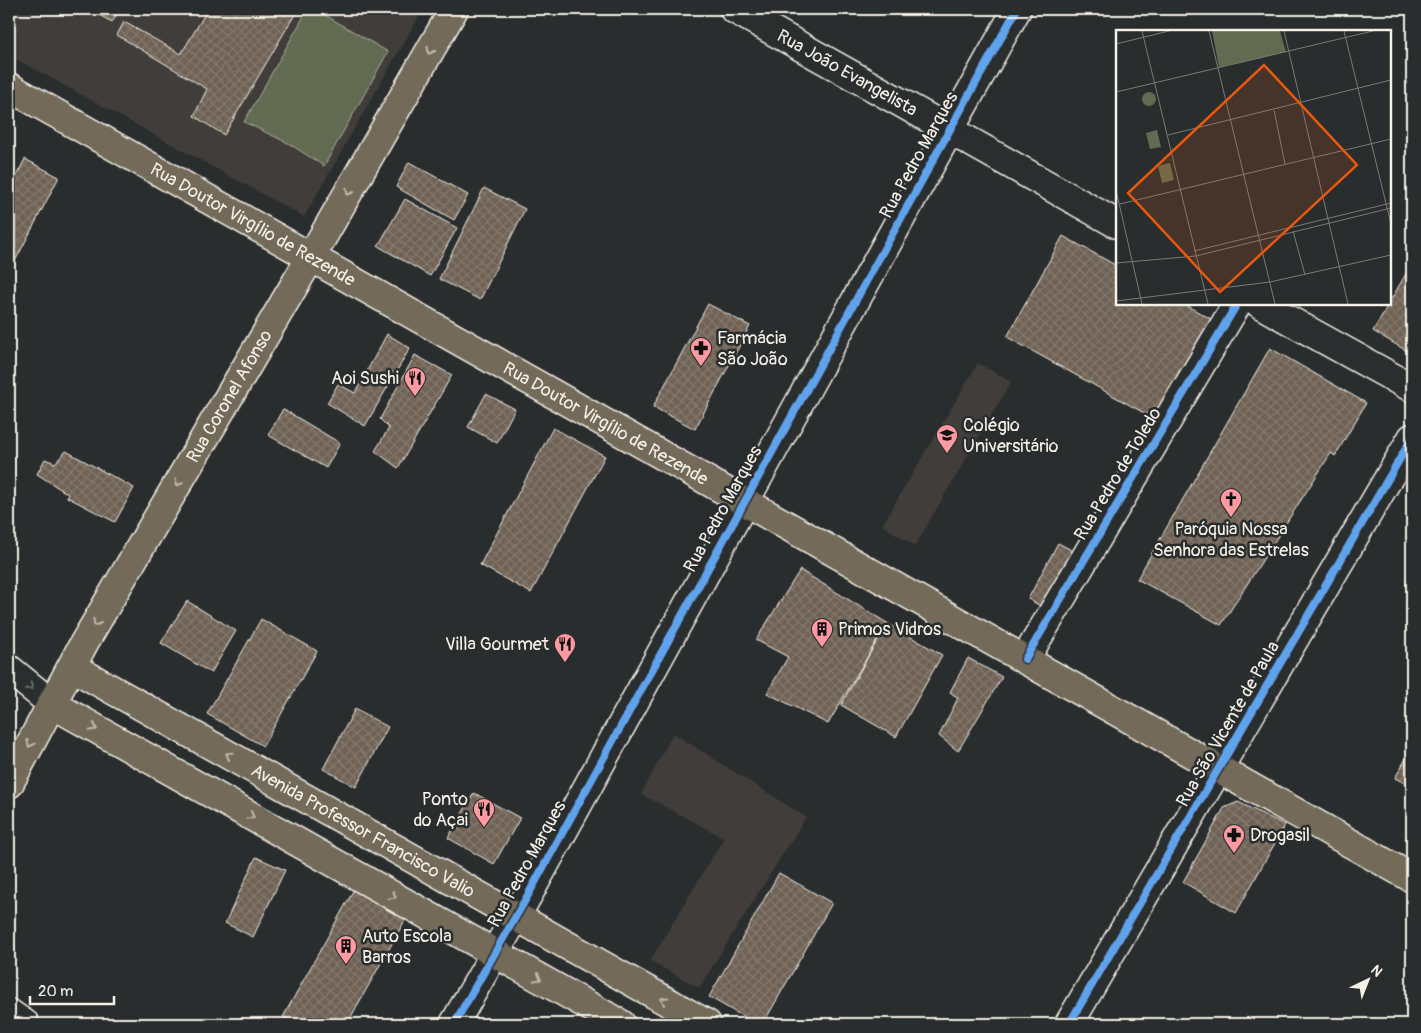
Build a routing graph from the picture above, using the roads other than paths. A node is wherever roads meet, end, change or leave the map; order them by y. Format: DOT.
graph roads {
  1 [pos="454,9"];
  2 [pos="734,9"];
  3 [pos="1017,9"];
  4 [pos="9,87"];
  5 [pos="949,131"];
  6 [pos="1116,223"];
  7 [pos="311,257"];
  8 [pos="1236,305"];
  9 [pos="1262,305"];
  10 [pos="1412,388"];
  11 [pos="1412,438"];
  12 [pos="744,501"];
  13 [pos="1025,659"];
  14 [pos="72,667"];
  15 [pos="9,669"];
  16 [pos="52,704"];
  17 [pos="1219,769"];
  18 [pos="9,784"];
  19 [pos="1412,878"];
  20 [pos="516,917"];
  21 [pos="495,953"];
  22 [pos="9,1013"];
  23 [pos="25,1024"];
  24 [pos="454,1024"];
  25 [pos="621,1024"];
  26 [pos="707,1024"];
  27 [pos="1068,1024"];
  1 -- 7 [label="main road, Rua Coronel Afonso, one-way"];
  2 -- 5 [label="street, Rua João Evangelista"];
  3 -- 5 [label="street, Rua Pedro Marques"];
  4 -- 7 [label="main road, Rua Doutor Virgílio de Rezende"];
  5 -- 6 [label="street, Rua João Evangelista"];
  5 -- 12 [label="street, Rua Pedro Marques"];
  7 -- 12 [label="main road, Rua Doutor Virgílio de Rezende"];
  7 -- 14 [label="main road, Rua Coronel Afonso, one-way"];
  8 -- 13 [label="street, Rua Pedro de Toledo"];
  9 -- 10 [label="street"];
  11 -- 17 [label="street, Rua São Vicente de Paula"];
  12 -- 13 [label="main road, Rua Doutor Virgílio de Rezende"];
  12 -- 20 [label="street, Rua Pedro Marques"];
  13 -- 17 [label="main road, Rua Doutor Virgílio de Rezende"];
  14 -- 16 [label="main road, Rua Coronel Afonso"];
  20 -- 14 [label="main road, Avenida Professor Francisco Valio, one-way"];
  15 -- 16 [label="street, one-way"];
  16 -- 18 [label="main road, Rua Coronel Afonso, one-way"];
  16 -- 21 [label="main road, one-way"];
  17 -- 19 [label="main road, Rua Doutor Virgílio de Rezende"];
  17 -- 27 [label="street, Rua São Vicente de Paula"];
  20 -- 21 [label="street, Rua Pedro Marques"];
  26 -- 20 [label="main road, Avenida Professor Francisco Valio, one-way"];
  21 -- 24 [label="street, Rua Pedro Marques"];
  21 -- 25 [label="main road, one-way"];
  22 -- 23 [label="street"];
}
